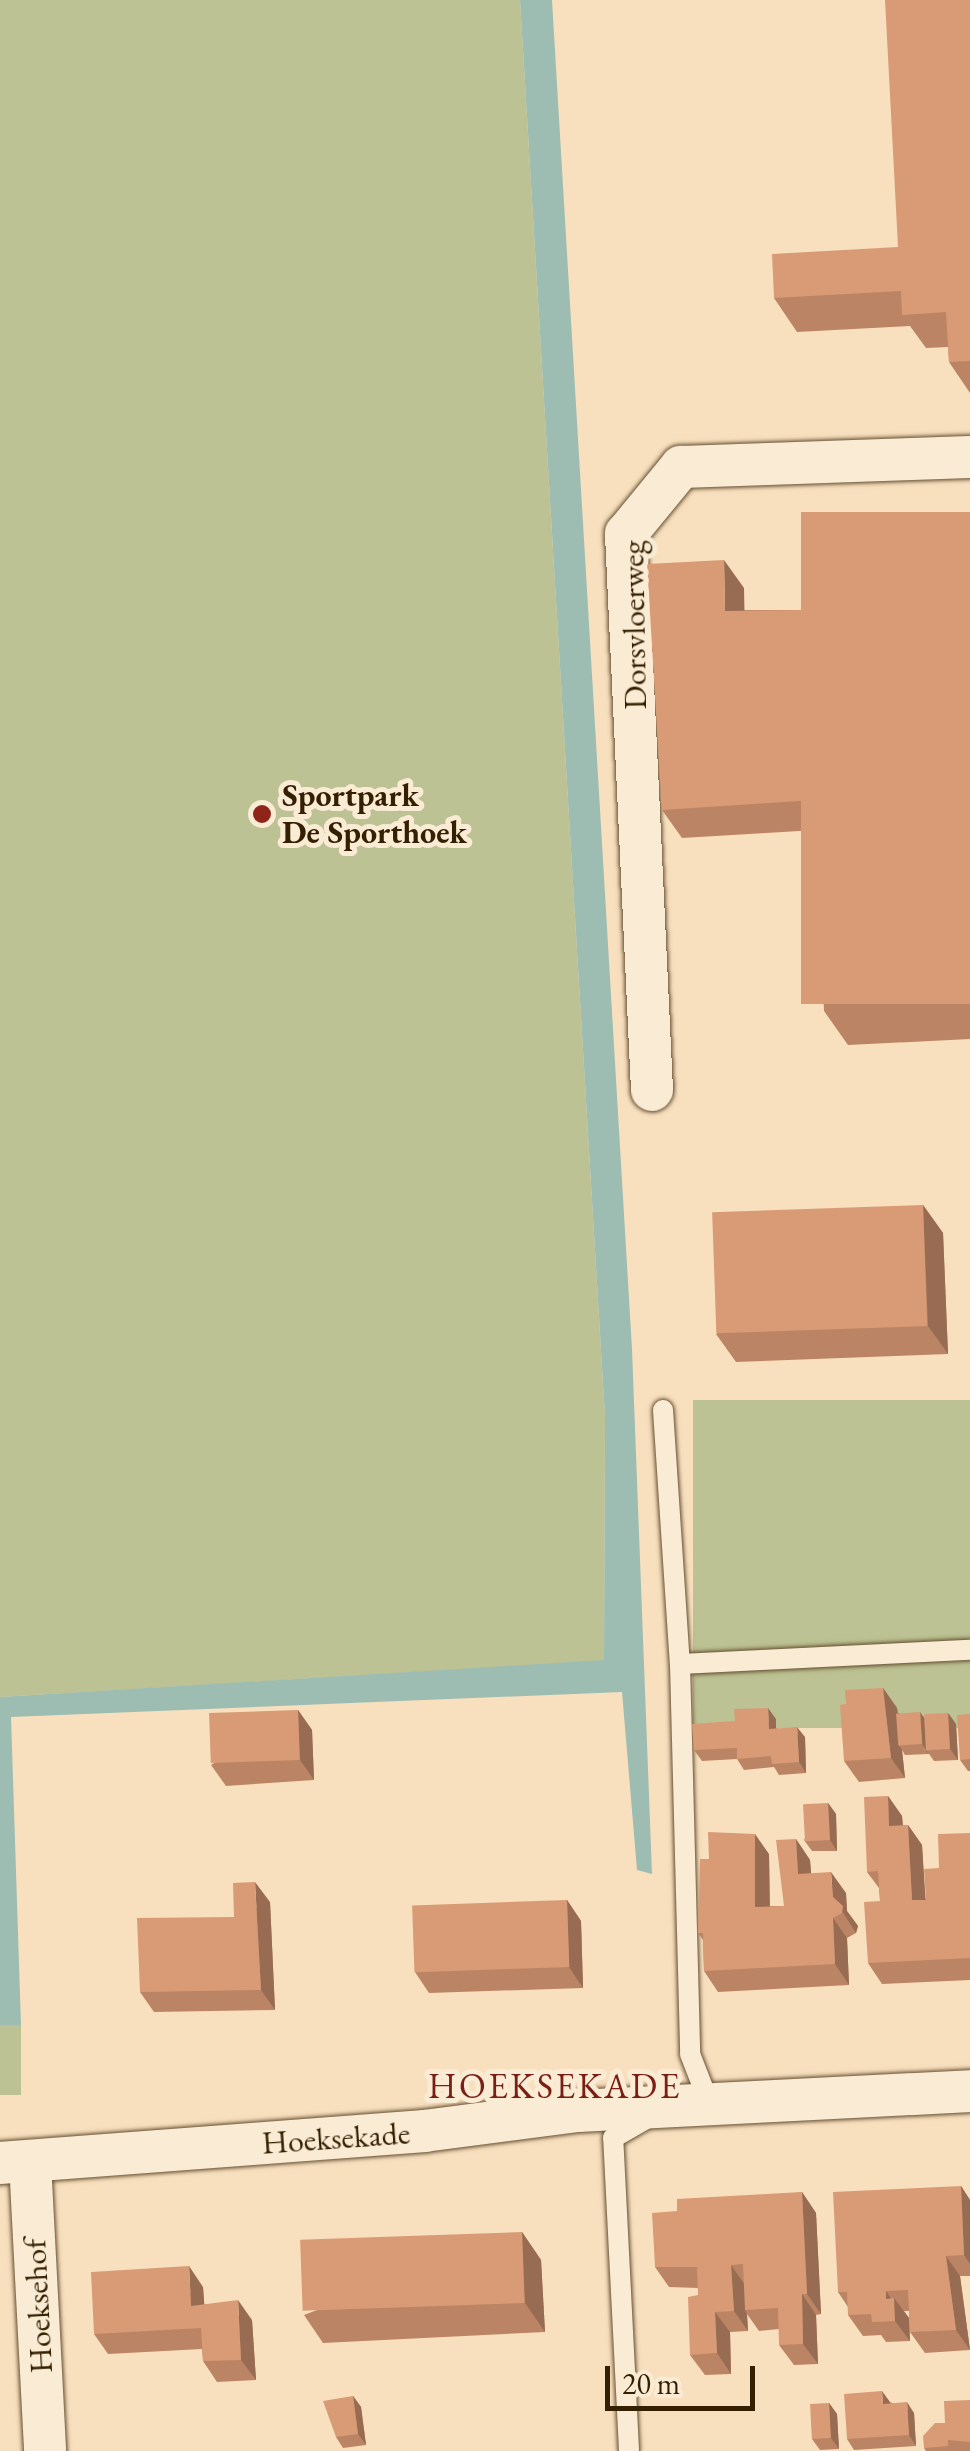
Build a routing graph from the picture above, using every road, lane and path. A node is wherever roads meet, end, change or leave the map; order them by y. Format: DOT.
graph roads {
  1 [pos="970,457"];
  2 [pos="652,1090"];
  3 [pos="664,1410"];
  4 [pos="970,1650"];
  5 [pos="680,1664"];
  6 [pos="970,2090"];
  7 [pos="690,2104"];
  8 [pos="15,2162"];
  9 [pos="629,2450"];
  10 [pos="45,2451"];
  1 -- 2 [label="street, Dorsvloerweg"];
  3 -- 5 [label="lane"];
  4 -- 5 [label="lane"];
  5 -- 7 [label="lane"];
  6 -- 7 [label="street, Hoeksekade"];
  7 -- 8 [label="street, Hoeksekade"];
  7 -- 9 [label="lane"];
  8 -- 10 [label="street, Hoeksehof"];
}
